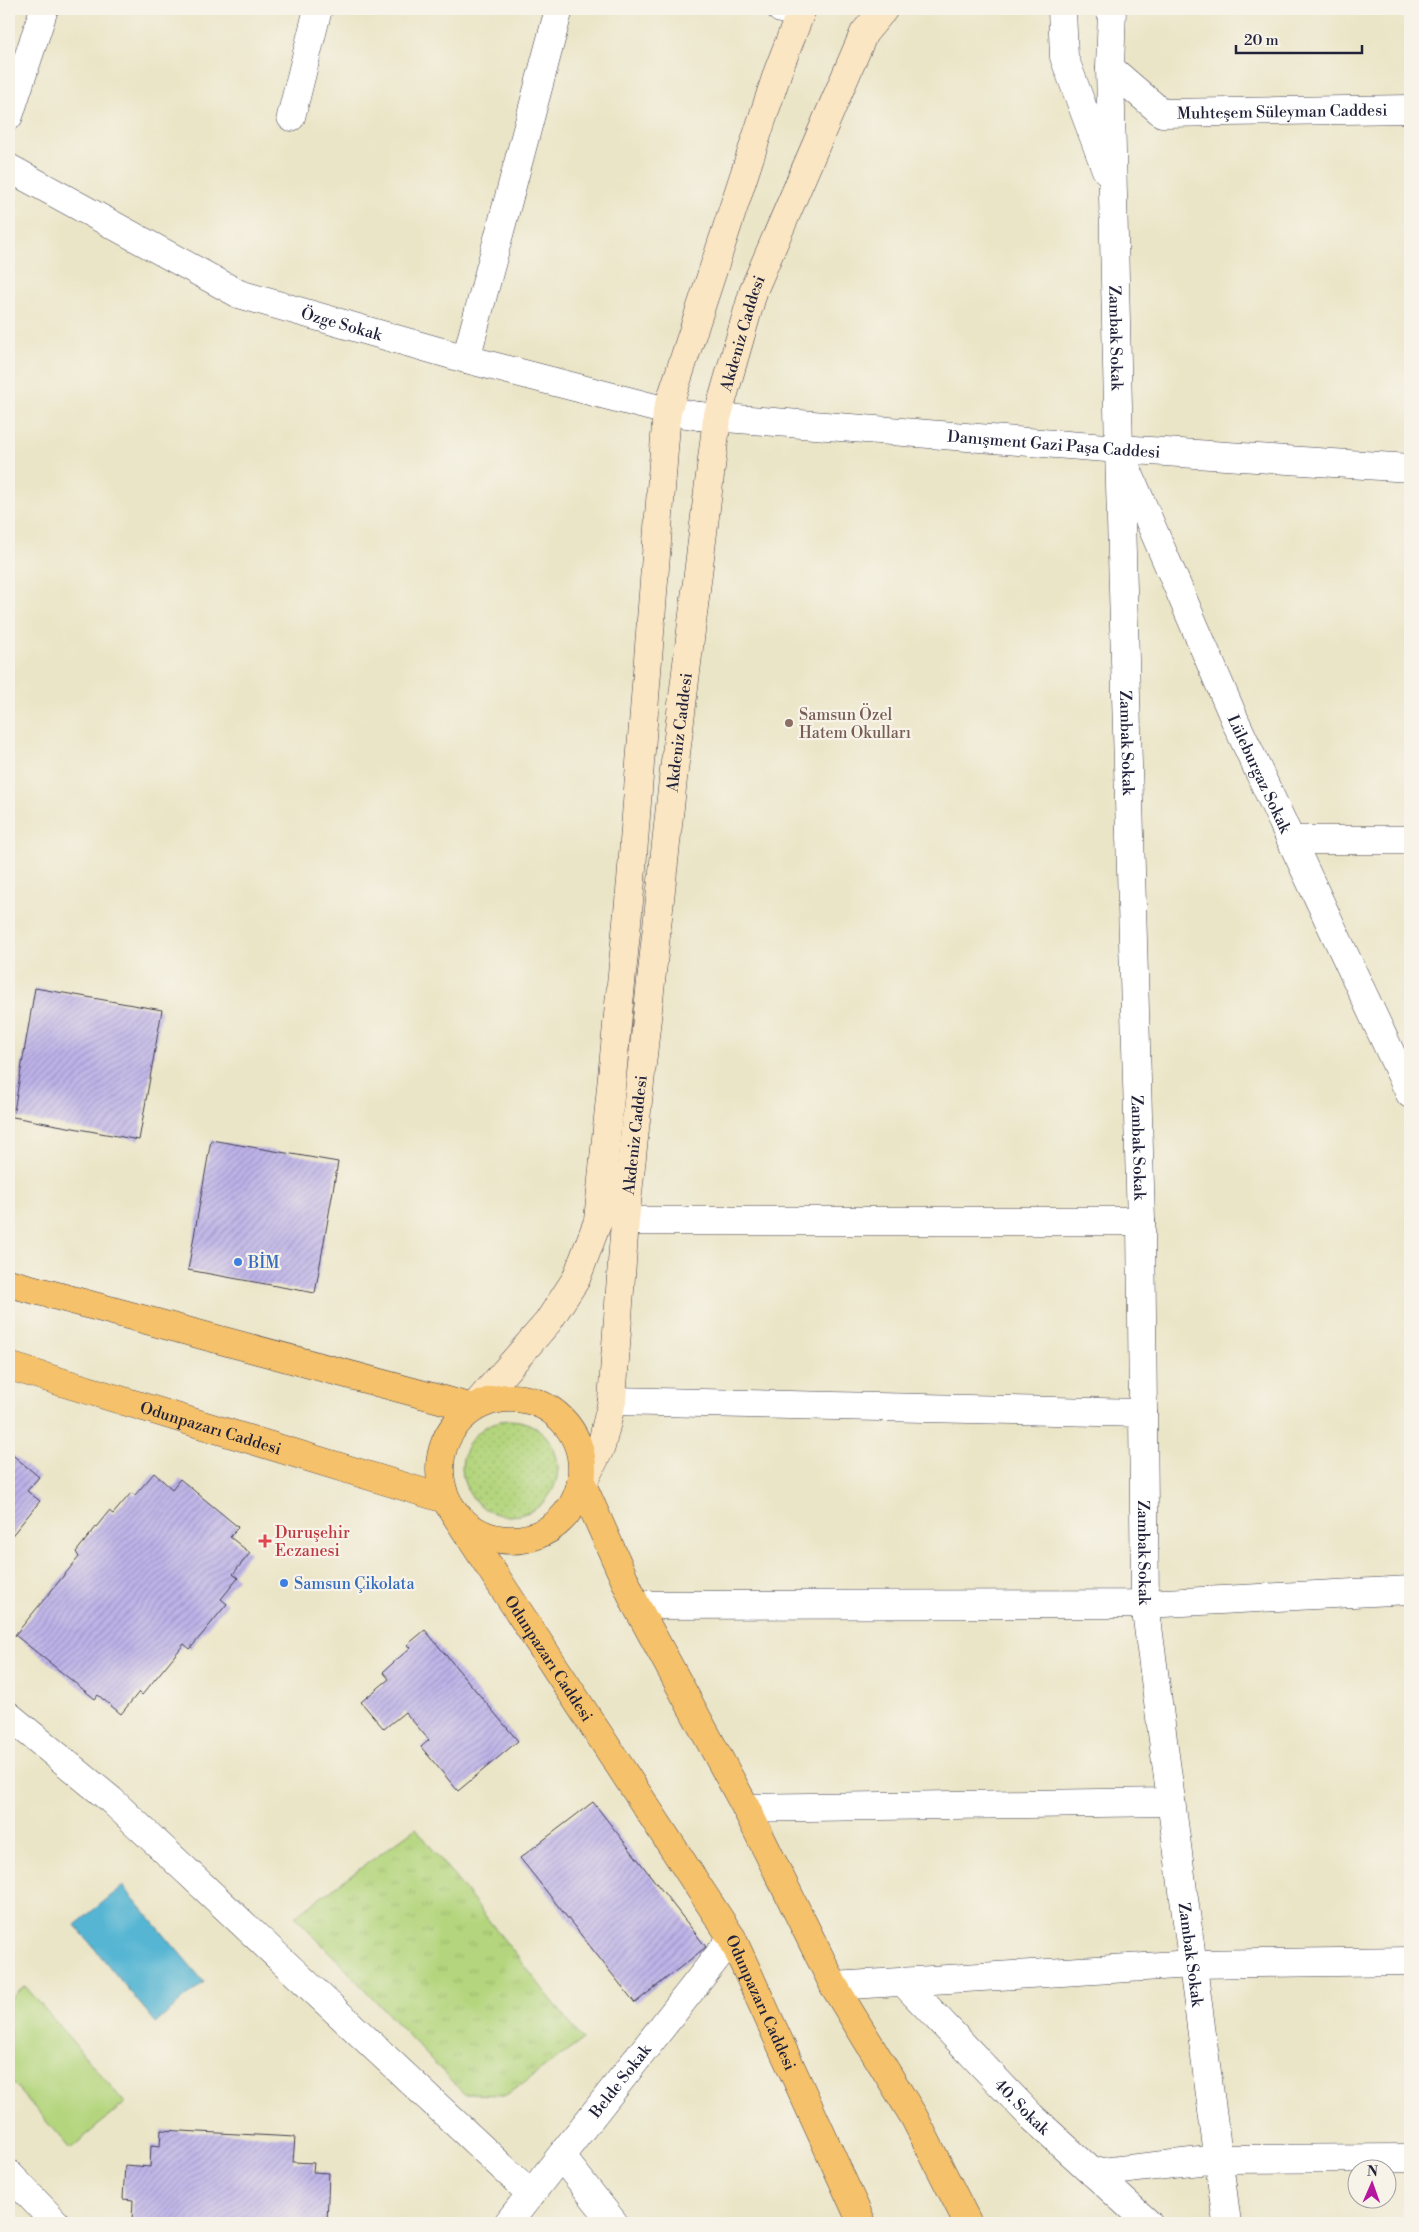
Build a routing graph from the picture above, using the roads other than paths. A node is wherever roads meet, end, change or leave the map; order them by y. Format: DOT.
graph roads {
  1 [pos="44,9"];
  2 [pos="318,9"];
  3 [pos="558,9"];
  4 [pos="884,9"];
  5 [pos="1062,9"];
  6 [pos="1112,9"];
  7 [pos="794,10"];
  8 [pos="1110,68"];
  9 [pos="1410,109"];
  10 [pos="9,116"];
  11 [pos="291,118"];
  12 [pos="9,168"];
  13 [pos="1113,189"];
  14 [pos="466,359"];
  15 [pos="667,411"];
  16 [pos="708,417"];
  17 [pos="1119,449"];
  18 [pos="1410,468"];
  19 [pos="1291,840"];
  20 [pos="1410,840"];
  21 [pos="1410,1094"];
  22 [pos="625,1221"];
  23 [pos="1141,1221"];
  24 [pos="9,1282"];
  25 [pos="9,1366"];
  26 [pos="612,1401"];
  27 [pos="473,1408"];
  28 [pos="1143,1413"];
  29 [pos="582,1484"];
  30 [pos="445,1499"];
  31 [pos="1410,1590"];
  32 [pos="1145,1604"];
  33 [pos="636,1605"];
  34 [pos="9,1716"];
  35 [pos="1172,1802"];
  36 [pos="746,1808"];
  37 [pos="732,1938"];
  38 [pos="1410,1961"];
  39 [pos="1193,1964"];
  40 [pos="904,1983"];
  41 [pos="834,1986"];
  42 [pos="561,2156"];
  43 [pos="1410,2158"];
  44 [pos="1218,2159"];
  45 [pos="1094,2173"];
  46 [pos="9,2174"];
  47 [pos="532,2194"];
  48 [pos="56,2223"];
  49 [pos="508,2223"];
  50 [pos="614,2223"];
  51 [pos="862,2223"];
  52 [pos="968,2223"];
  53 [pos="1148,2223"];
  54 [pos="1227,2223"];
  1 -- 10 [label="street"];
  2 -- 11 [label="street"];
  3 -- 14 [label="street"];
  4 -- 16 [label="main road, Akdeniz Caddesi"];
  5 -- 13 [label="street"];
  6 -- 8 [label="street, Zambak Sokak"];
  7 -- 15 [label="main road, Akdeniz Caddesi"];
  8 -- 9 [label="street, Muhteşem Süleyman Caddesi"];
  8 -- 13 [label="street, Zambak Sokak"];
  12 -- 14 [label="street, Özge Sokak"];
  13 -- 17 [label="street, Zambak Sokak"];
  14 -- 15 [label="street, Özge Sokak"];
  15 -- 16 [label="street, Özge Sokak"];
  15 -- 27 [label="main road, Akdeniz Caddesi"];
  16 -- 17 [label="street, Danışment Gazi Paşa Caddesi"];
  16 -- 22 [label="main road, Akdeniz Caddesi"];
  17 -- 18 [label="street, Danışment Gazi Paşa Caddesi"];
  17 -- 19 [label="street, Lüleburgaz Sokak"];
  17 -- 23 [label="street, Zambak Sokak"];
  19 -- 20 [label="street"];
  19 -- 21 [label="street, Lüleburgaz Sokak"];
  22 -- 23 [label="street"];
  22 -- 26 [label="main road, Akdeniz Caddesi"];
  23 -- 28 [label="street, Zambak Sokak"];
  24 -- 27 [label="main road"];
  25 -- 30 [label="main road, Odunpazarı Caddesi"];
  26 -- 28 [label="street"];
  26 -- 29 [label="main road, Akdeniz Caddesi"];
  27 -- 29 [label="main road"];
  27 -- 30 [label="main road"];
  28 -- 32 [label="street, Zambak Sokak"];
  29 -- 30 [label="main road"];
  29 -- 33 [label="main road"];
  30 -- 37 [label="main road, Odunpazarı Caddesi"];
  31 -- 32 [label="street"];
  32 -- 33 [label="street"];
  32 -- 35 [label="street, Zambak Sokak"];
  33 -- 36 [label="main road"];
  34 -- 47 [label="street"];
  35 -- 36 [label="street"];
  35 -- 39 [label="street, Zambak Sokak"];
  36 -- 41 [label="main road"];
  37 -- 42 [label="street, Belde Sokak"];
  37 -- 51 [label="main road, Odunpazarı Caddesi"];
  38 -- 39 [label="street"];
  39 -- 40 [label="street"];
  39 -- 44 [label="street, Zambak Sokak"];
  40 -- 41 [label="street"];
  40 -- 45 [label="street, 40. Sokak"];
  41 -- 52 [label="main road"];
  42 -- 47 [label="street, Belde Sokak"];
  42 -- 50 [label="street"];
  43 -- 44 [label="street"];
  44 -- 45 [label="street"];
  44 -- 54 [label="street, Zambak Sokak"];
  45 -- 53 [label="street, 40. Sokak"];
  46 -- 48 [label="street"];
  47 -- 49 [label="street, Belde Sokak"];
}
